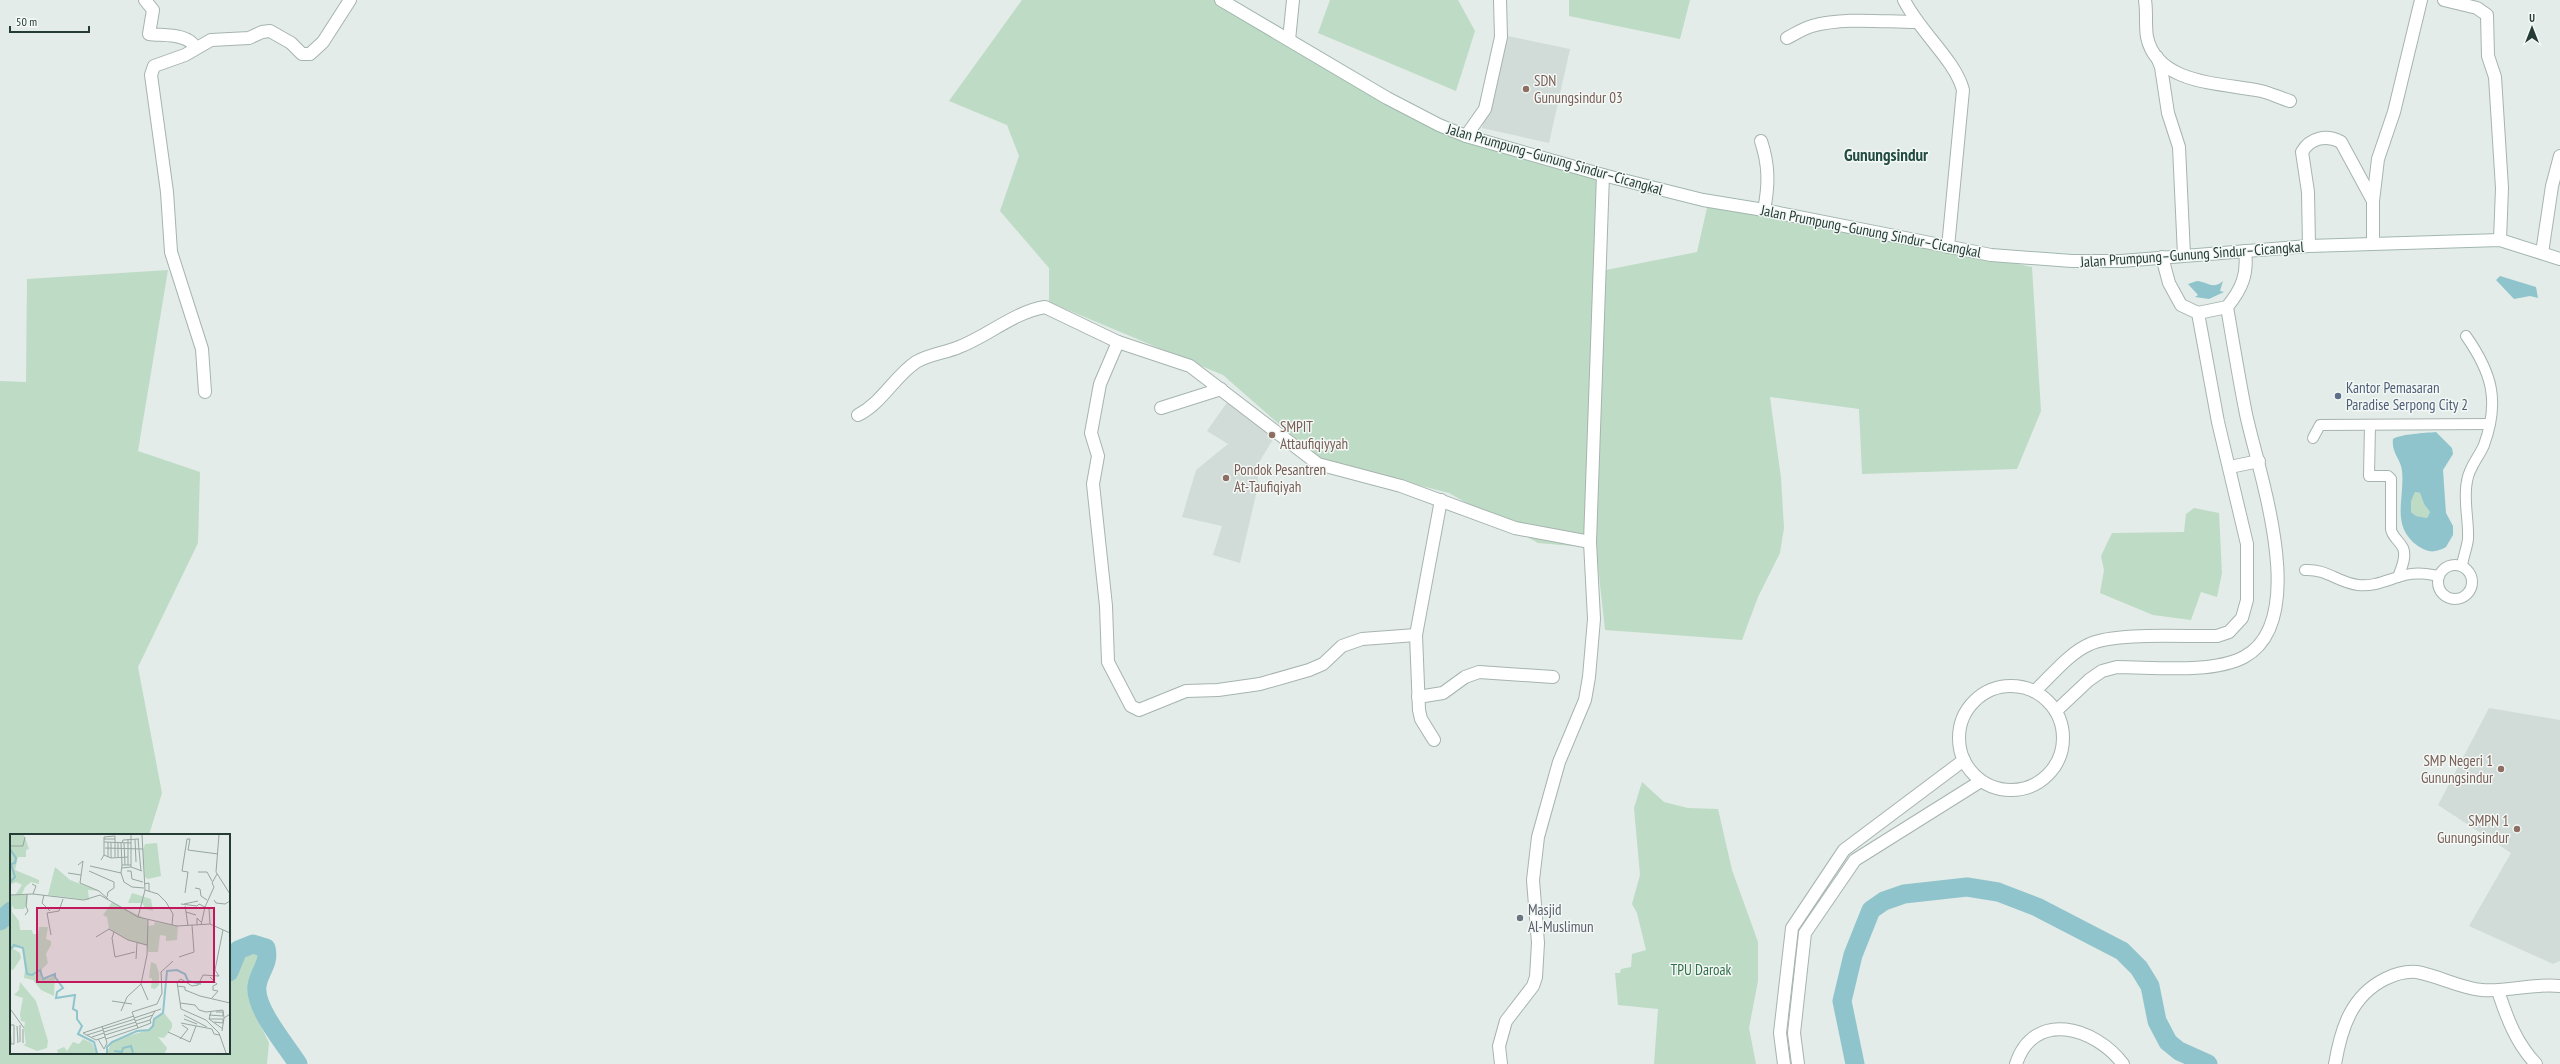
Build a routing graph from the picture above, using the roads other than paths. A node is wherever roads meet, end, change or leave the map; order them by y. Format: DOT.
graph roads {
  1 [pos="145,0"];
  2 [pos="350,0"];
  3 [pos="1221,0"];
  4 [pos="1293,0"];
  5 [pos="1500,0"];
  6 [pos="1904,0"];
  7 [pos="2145,0"];
  8 [pos="2421,0"];
  9 [pos="2444,0"];
  10 [pos="1916,22"];
  11 [pos="1787,38"];
  12 [pos="1289,40"];
  13 [pos="195,47"];
  14 [pos="2157,57"];
  15 [pos="2290,101"];
  16 [pos="1466,136"];
  17 [pos="1761,141"];
  18 [pos="2560,156"];
  19 [pos="1603,175"];
  20 [pos="2372,201"];
  21 [pos="1764,210"];
  22 [pos="2500,240"];
  23 [pos="2372,243"];
  24 [pos="1948,246"];
  25 [pos="2309,246"];
  26 [pos="2245,251"];
  27 [pos="2542,253"];
  28 [pos="2184,255"];
  29 [pos="2162,257"];
  30 [pos="2560,259"];
  31 [pos="2227,307"];
  32 [pos="2198,313"];
  33 [pos="2466,336"];
  34 [pos="1118,342"];
  35 [pos="1220,389"];
  36 [pos="205,392"];
  37 [pos="1161,408"];
  38 [pos="858,415"];
  39 [pos="2490,424"];
  40 [pos="2370,425"];
  41 [pos="2313,438"];
  42 [pos="2259,461"];
  43 [pos="2230,467"];
  44 [pos="1441,500"];
  45 [pos="1590,542"];
  46 [pos="2462,566"];
  47 [pos="2305,570"];
  48 [pos="2439,576"];
  49 [pos="2398,577"];
  50 [pos="1416,635"];
  51 [pos="1553,678"];
  52 [pos="2034,691"];
  53 [pos="1418,697"];
  54 [pos="2056,711"];
  55 [pos="1434,740"];
  56 [pos="1964,760"];
  57 [pos="1981,781"];
  58 [pos="2560,986"];
  59 [pos="2498,991"];
  60 [pos="1501,1064"];
  61 [pos="1784,1064"];
  62 [pos="1798,1064"];
  63 [pos="2016,1064"];
  64 [pos="2123,1064"];
  65 [pos="2335,1064"];
  66 [pos="2536,1064"];
  1 -- 13 [label="street"];
  2 -- 13 [label="street"];
  3 -- 12 [label="street, Jalan Prumpung–Gunung Sindur–Cicangkal"];
  4 -- 12 [label="street"];
  5 -- 16 [label="street"];
  6 -- 10 [label="street"];
  7 -- 14 [label="street"];
  8 -- 20 [label="street"];
  9 -- 22 [label="street"];
  10 -- 11 [label="street"];
  10 -- 24 [label="street"];
  12 -- 16 [label="street, Jalan Prumpung–Gunung Sindur–Cicangkal"];
  13 -- 36 [label="street"];
  14 -- 15 [label="street"];
  14 -- 28 [label="street"];
  16 -- 19 [label="street, Jalan Prumpung–Gunung Sindur–Cicangkal"];
  17 -- 21 [label="street"];
  18 -- 27 [label="street"];
  19 -- 21 [label="street, Jalan Prumpung–Gunung Sindur–Cicangkal"];
  19 -- 45 [label="street"];
  20 -- 23 [label="street"];
  20 -- 25 [label="street"];
  21 -- 24 [label="street, Jalan Prumpung–Gunung Sindur–Cicangkal"];
  22 -- 23 [label="street, Jalan Prumpung–Gunung Sindur–Cicangkal"];
  22 -- 27 [label="street, Jalan Prumpung–Gunung Sindur–Cicangkal"];
  23 -- 25 [label="street, Jalan Prumpung–Gunung Sindur–Cicangkal"];
  24 -- 29 [label="street, Jalan Prumpung–Gunung Sindur–Cicangkal"];
  25 -- 26 [label="street, Jalan Prumpung–Gunung Sindur–Cicangkal"];
  26 -- 28 [label="street, Jalan Prumpung–Gunung Sindur–Cicangkal"];
  26 -- 31 [label="street"];
  27 -- 30 [label="street, Jalan Prumpung–Gunung Sindur–Cicangkal"];
  28 -- 29 [label="street, Jalan Prumpung–Gunung Sindur–Cicangkal"];
  29 -- 32 [label="street"];
  31 -- 32 [label="street"];
  31 -- 42 [label="street"];
  32 -- 43 [label="street"];
  33 -- 39 [label="street"];
  34 -- 35 [label="street"];
  34 -- 38 [label="street"];
  34 -- 50 [label="street"];
  35 -- 37 [label="street"];
  35 -- 44 [label="street"];
  39 -- 40 [label="street"];
  39 -- 46 [label="street"];
  40 -- 41 [label="street"];
  40 -- 49 [label="street"];
  42 -- 43 [label="street"];
  42 -- 54 [label="street"];
  43 -- 52 [label="street"];
  44 -- 45 [label="street"];
  44 -- 50 [label="street"];
  45 -- 60 [label="street"];
  46 -- 48 [label="street"];
  46 -- 48 [label="street"];
  47 -- 49 [label="street"];
  48 -- 49 [label="street"];
  50 -- 53 [label="street"];
  51 -- 53 [label="street"];
  52 -- 54 [label="street"];
  52 -- 56 [label="street"];
  53 -- 55 [label="street"];
  54 -- 57 [label="street"];
  56 -- 57 [label="street"];
  56 -- 61 [label="street"];
  57 -- 62 [label="street"];
  58 -- 59 [label="street"];
  59 -- 65 [label="street"];
  59 -- 66 [label="street"];
  63 -- 64 [label="street"];
}
